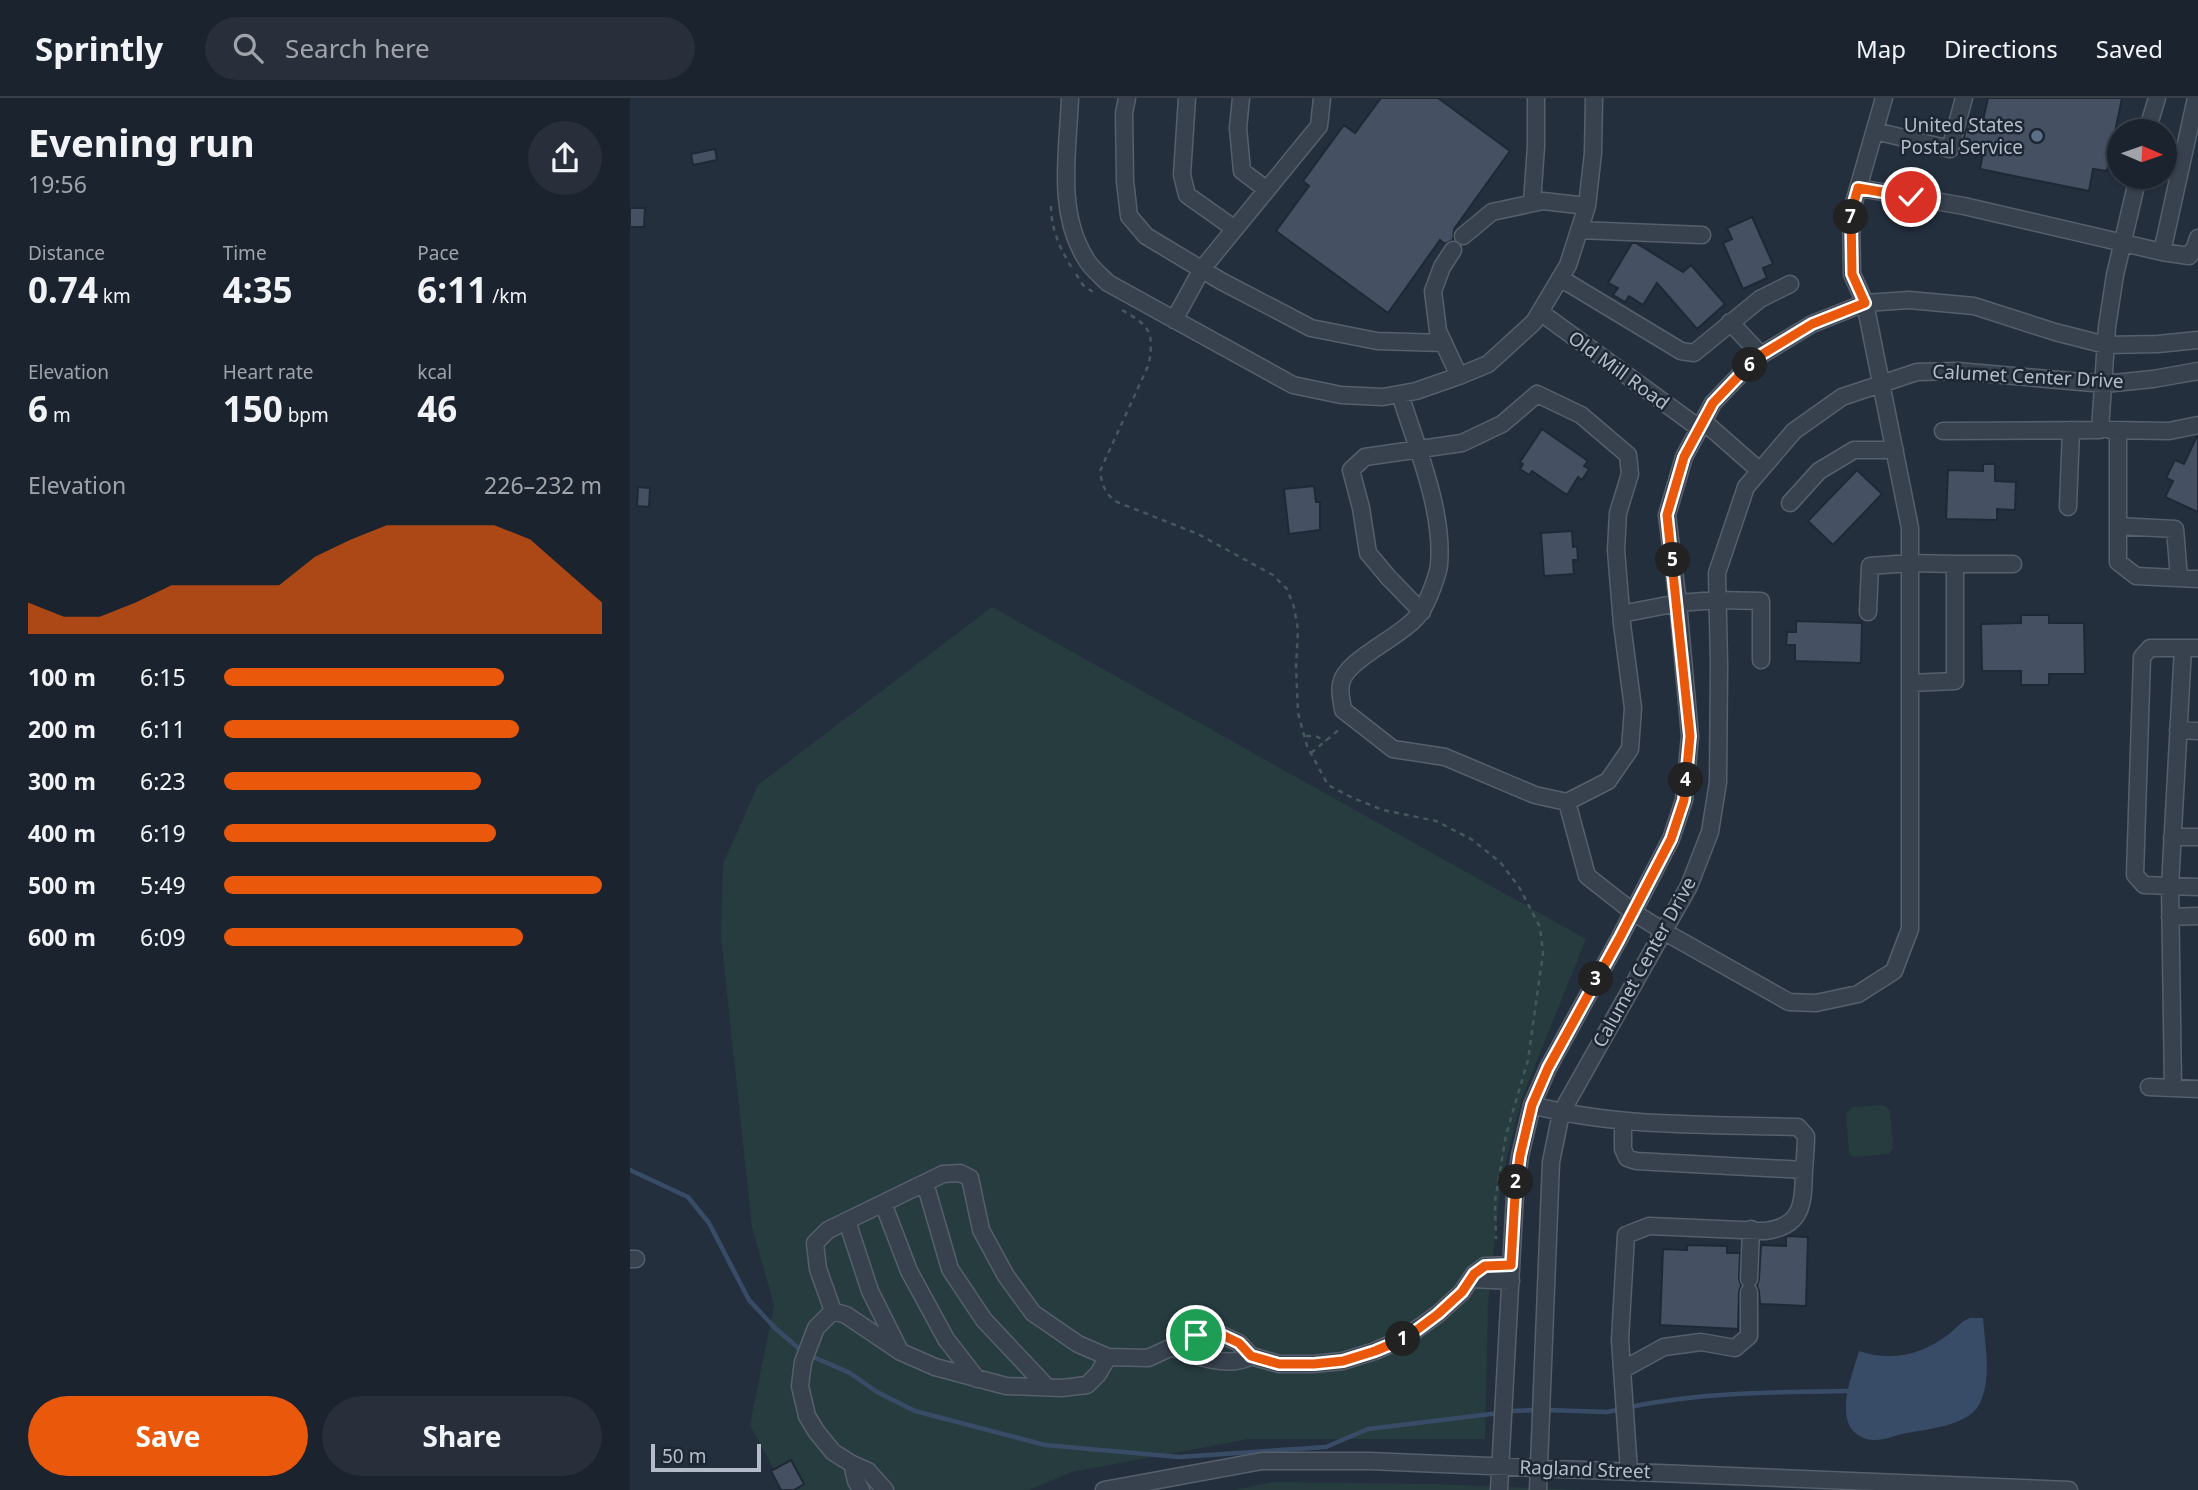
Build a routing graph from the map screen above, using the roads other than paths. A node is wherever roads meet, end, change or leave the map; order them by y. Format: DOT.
graph roads {
  1 [pos="1070,98"];
  2 [pos="1127,98"];
  3 [pos="1187,98"];
  4 [pos="1241,98"];
  5 [pos="1322,98"];
  6 [pos="1536,98"];
  7 [pos="1594,98"];
  8 [pos="1884,98"];
  9 [pos="1964,98"];
  10 [pos="2157,98"];
  11 [pos="2196,98"];
  12 [pos="2151,119"];
  13 [pos="1875,131"];
  14 [pos="1858,188"];
  15 [pos="2135,189"];
  16 [pos="1267,190"];
  17 [pos="1532,203"];
  18 [pos="1587,206"];
  19 [pos="1235,229"];
  20 [pos="1580,230"];
  21 [pos="1702,235"];
  22 [pos="1463,236"];
  23 [pos="2198,238"];
  24 [pos="2122,244"];
  25 [pos="1453,250"];
  26 [pos="2162,253"];
  27 [pos="1202,269"];
  28 [pos="1560,278"];
  29 [pos="1790,284"];
  30 [pos="1865,303"];
  31 [pos="1540,312"];
  32 [pos="1174,320"];
  33 [pos="1730,322"];
  34 [pos="2198,340"];
  35 [pos="1444,343"];
  36 [pos="2106,345"];
  37 [pos="1762,355"];
  38 [pos="2198,371"];
  39 [pos="1459,376"];
  40 [pos="1882,384"];
  41 [pos="2104,384"];
  42 [pos="1400,394"];
  43 [pos="1701,425"];
  44 [pos="2198,425"];
  45 [pos="2071,430"];
  46 [pos="2100,430"];
  47 [pos="2118,430"];
  48 [pos="1943,431"];
  49 [pos="1417,448"];
  50 [pos="1895,450"];
  51 [pos="1760,471"];
  52 [pos="1790,503"];
  53 [pos="2068,507"];
  54 [pos="2118,526"];
  55 [pos="1910,563"];
  56 [pos="1955,564"];
  57 [pos="2013,564"];
  58 [pos="2179,578"];
  59 [pos="2198,579"];
  60 [pos="1717,600"];
  61 [pos="1678,603"];
  62 [pos="1422,612"];
  63 [pos="1868,612"];
  64 [pos="1621,614"];
  65 [pos="2191,648"];
  66 [pos="1761,660"];
  67 [pos="1910,683"];
  68 [pos="2181,692"];
  69 [pos="2198,693"];
  70 [pos="2179,730"];
  71 [pos="2198,731"];
  72 [pos="1685,792"];
  73 [pos="1716,796"];
  74 [pos="1567,802"];
  75 [pos="2172,836"];
  76 [pos="2198,837"];
  77 [pos="2170,886"];
  78 [pos="2198,887"];
  79 [pos="1633,912"];
  80 [pos="2198,916"];
  81 [pos="2170,917"];
  82 [pos="1663,931"];
  83 [pos="2149,1087"];
  84 [pos="2173,1088"];
  85 [pos="2198,1089"];
  86 [pos="1532,1105"];
  87 [pos="1561,1113"];
  88 [pos="1623,1121"];
  89 [pos="1804,1170"];
  90 [pos="925,1183"];
  91 [pos="883,1203"];
  92 [pos="846,1221"];
  93 [pos="1751,1229"];
  94 [pos="1511,1273"];
  95 [pos="833,1311"];
  96 [pos="1172,1348"];
  97 [pos="901,1352"];
  98 [pos="1251,1356"];
  99 [pos="1108,1357"];
  100 [pos="1622,1370"];
  101 [pos="977,1379"];
  102 [pos="1047,1387"];
  103 [pos="852,1464"];
  104 [pos="1501,1466"];
  105 [pos="1539,1468"];
  106 [pos="1629,1471"];
  107 [pos="861,1490"];
  108 [pos="885,1490"];
  109 [pos="1104,1490"];
  110 [pos="1499,1490"];
  111 [pos="1538,1490"];
  112 [pos="2069,1490"];
  1 -- 32 [label="street"];
  2 -- 27 [label="street"];
  3 -- 19 [label="street"];
  4 -- 16 [label="street"];
  5 -- 16 [label="street"];
  6 -- 17 [label="street"];
  7 -- 18 [label="street"];
  8 -- 13 [label="street"];
  9 -- 13 [label="street"];
  10 -- 12 [label="street"];
  11 -- 26 [label="street"];
  13 -- 14 [label="street"];
  14 -- 24 [label="street"];
  14 -- 30 [label="street"];
  15 -- 24 [label="street"];
  16 -- 19 [label="street"];
  17 -- 18 [label="street"];
  17 -- 22 [label="street"];
  18 -- 20 [label="street"];
  19 -- 27 [label="street"];
  20 -- 21 [label="street"];
  20 -- 28 [label="street"];
  23 -- 26 [label="street"];
  24 -- 26 [label="street"];
  24 -- 36 [label="street"];
  25 -- 35 [label="street"];
  27 -- 32 [label="street"];
  27 -- 35 [label="street"];
  28 -- 31 [label="street"];
  28 -- 33 [label="street"];
  29 -- 33 [label="street"];
  30 -- 36 [label="street, Calumet Center Drive"];
  30 -- 37 [label="street, Calumet Center Drive"];
  30 -- 40 [label="street"];
  31 -- 39 [label="street"];
  31 -- 43 [label="street, Old Mill Road"];
  32 -- 42 [label="street"];
  33 -- 37 [label="street"];
  34 -- 36 [label="street, Calumet Center Drive"];
  35 -- 39 [label="street"];
  36 -- 41 [label="street"];
  37 -- 43 [label="street, Calumet Center Drive"];
  38 -- 41 [label="street, Calumet Center Drive"];
  39 -- 42 [label="street"];
  40 -- 41 [label="street, Calumet Center Drive"];
  40 -- 50 [label="street"];
  40 -- 51 [label="street, Calumet Center Drive"];
  41 -- 46 [label="street"];
  42 -- 49 [label="street"];
  43 -- 51 [label="street, Old Mill Road"];
  43 -- 61 [label="street, Calumet Center Drive"];
  44 -- 47 [label="street"];
  45 -- 46 [label="street"];
  45 -- 48 [label="street"];
  45 -- 53 [label="street"];
  46 -- 47 [label="street"];
  47 -- 54 [label="street"];
  49 -- 62 [label="street"];
  49 -- 62 [label="street"];
  49 -- 64 [label="street"];
  50 -- 52 [label="street"];
  50 -- 55 [label="street"];
  51 -- 60 [label="street, Calumet Center Drive"];
  54 -- 58 [label="street"];
  54 -- 58 [label="street"];
  55 -- 56 [label="street"];
  55 -- 63 [label="street"];
  55 -- 67 [label="street"];
  56 -- 57 [label="street"];
  56 -- 67 [label="street"];
  58 -- 59 [label="street"];
  60 -- 61 [label="street"];
  60 -- 66 [label="street"];
  60 -- 73 [label="street, Calumet Center Drive"];
  61 -- 64 [label="street"];
  61 -- 72 [label="street, Calumet Center Drive"];
  62 -- 74 [label="street"];
  64 -- 74 [label="street"];
  65 -- 68 [label="street"];
  65 -- 77 [label="street"];
  67 -- 82 [label="street"];
  68 -- 69 [label="street"];
  68 -- 70 [label="street"];
  70 -- 71 [label="street"];
  70 -- 75 [label="street"];
  72 -- 73 [label="street"];
  72 -- 79 [label="street, Calumet Center Drive"];
  73 -- 82 [label="street, Calumet Center Drive"];
  74 -- 79 [label="street"];
  75 -- 76 [label="street"];
  75 -- 77 [label="street"];
  77 -- 78 [label="street"];
  77 -- 81 [label="street"];
  79 -- 82 [label="street"];
  79 -- 86 [label="street, Calumet Center Drive"];
  80 -- 81 [label="street"];
  81 -- 84 [label="street"];
  82 -- 87 [label="street, Calumet Center Drive"];
  83 -- 84 [label="street"];
  84 -- 85 [label="street"];
  86 -- 87 [label="street"];
  86 -- 94 [label="street, Calumet Center Drive"];
  87 -- 88 [label="street"];
  87 -- 105 [label="street, Calumet Center Drive"];
  88 -- 89 [label="street"];
  88 -- 89 [label="street"];
  89 -- 93 [label="street"];
  90 -- 91 [label="street"];
  90 -- 99 [label="street"];
  90 -- 102 [label="street"];
  91 -- 92 [label="street"];
  91 -- 101 [label="street"];
  92 -- 95 [label="street"];
  92 -- 97 [label="street"];
  93 -- 100 [label="street"];
  93 -- 100 [label="street"];
  94 -- 98 [label="street"];
  94 -- 104 [label="street, Calumet Center Drive"];
  95 -- 97 [label="street"];
  95 -- 103 [label="street"];
  96 -- 98 [label="street"];
  96 -- 98 [label="street"];
  96 -- 99 [label="street"];
  97 -- 101 [label="street"];
  99 -- 102 [label="street"];
  100 -- 106 [label="street"];
  101 -- 102 [label="street"];
  103 -- 107 [label="street"];
  103 -- 108 [label="street"];
  104 -- 105 [label="street, Ragland Street"];
  104 -- 109 [label="street, Ragland Street"];
  104 -- 110 [label="street, Calumet Center Drive"];
  105 -- 106 [label="street, Ragland Street"];
  105 -- 111 [label="street, Calumet Center Drive"];
  106 -- 112 [label="street, Ragland Street"];
}
